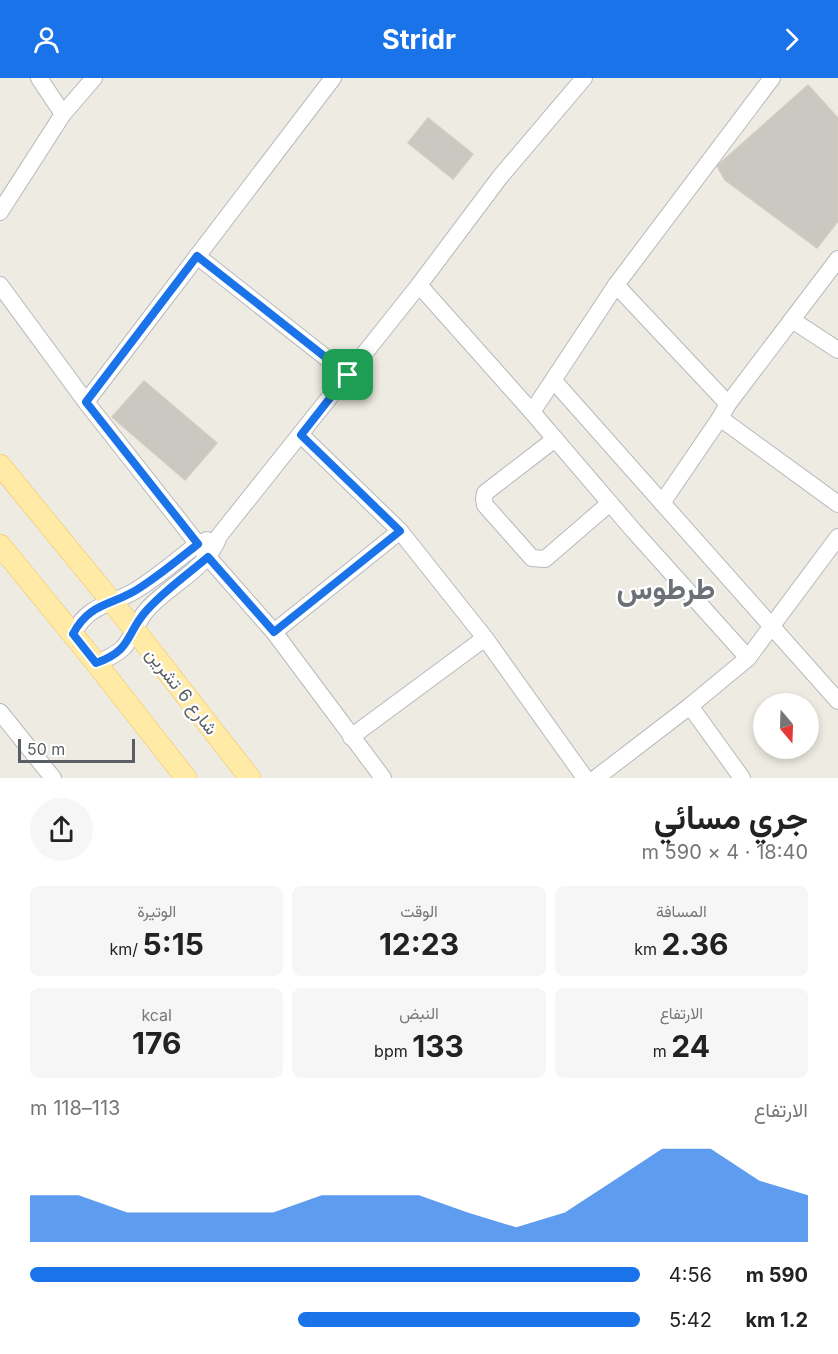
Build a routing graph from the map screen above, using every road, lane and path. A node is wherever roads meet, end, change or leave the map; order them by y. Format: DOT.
graph roads {
  1 [pos="39,78"];
  2 [pos="94,78"];
  3 [pos="333,78"];
  4 [pos="772,78"];
  5 [pos="578,80"];
  6 [pos="63,114"];
  7 [pos="0,212"];
  8 [pos="197,256"];
  9 [pos="838,259"];
  10 [pos="0,285"];
  11 [pos="419,285"];
  12 [pos="616,285"];
  13 [pos="792,320"];
  14 [pos="838,350"];
  15 [pos="348,375"];
  16 [pos="554,381"];
  17 [pos="86,402"];
  18 [pos="724,411"];
  19 [pos="532,412"];
  20 [pos="301,435"];
  21 [pos="555,439"];
  22 [pos="0,465"];
  23 [pos="610,503"];
  24 [pos="662,503"];
  25 [pos="838,504"];
  26 [pos="400,531"];
  27 [pos="837,540"];
  28 [pos="0,545"];
  29 [pos="203,550"];
  30 [pos="112,602"];
  31 [pos="771,626"];
  32 [pos="134,629"];
  33 [pos="274,632"];
  34 [pos="73,634"];
  35 [pos="485,638"];
  36 [pos="748,658"];
  37 [pos="96,663"];
  38 [pos="838,701"];
  39 [pos="690,706"];
  40 [pos="2,718"];
  41 [pos="351,737"];
  42 [pos="53,778"];
  43 [pos="186,778"];
  44 [pos="250,778"];
  45 [pos="383,778"];
  46 [pos="585,778"];
  47 [pos="596,778"];
  48 [pos="742,778"];
  1 -- 6 [label="street"];
  2 -- 6 [label="street"];
  3 -- 8 [label="street"];
  4 -- 12 [label="street"];
  5 -- 11 [label="street"];
  6 -- 7 [label="street"];
  8 -- 15 [label="street"];
  8 -- 17 [label="street"];
  9 -- 13 [label="street"];
  10 -- 17 [label="street"];
  11 -- 15 [label="street"];
  11 -- 19 [label="street"];
  12 -- 16 [label="street"];
  12 -- 18 [label="street"];
  13 -- 14 [label="street"];
  13 -- 18 [label="street"];
  15 -- 20 [label="street"];
  16 -- 19 [label="street"];
  16 -- 24 [label="street"];
  17 -- 29 [label="street"];
  18 -- 24 [label="street"];
  18 -- 25 [label="street"];
  19 -- 21 [label="street"];
  20 -- 26 [label="street"];
  20 -- 29 [label="street"];
  21 -- 23 [label="street"];
  21 -- 23 [label="street"];
  22 -- 30 [label="main road, شارع 6 تشرين"];
  23 -- 36 [label="street"];
  24 -- 31 [label="street"];
  26 -- 33 [label="street"];
  26 -- 35 [label="street"];
  27 -- 31 [label="street"];
  28 -- 34 [label="main road"];
  29 -- 30 [label="street"];
  29 -- 32 [label="street"];
  29 -- 33 [label="street"];
  30 -- 32 [label="main road, شارع 6 تشرين"];
  30 -- 34 [label="street"];
  31 -- 36 [label="street"];
  31 -- 38 [label="street"];
  32 -- 37 [label="street"];
  32 -- 44 [label="main road, شارع 6 تشرين"];
  33 -- 41 [label="street"];
  34 -- 37 [label="main road"];
  35 -- 41 [label="street"];
  35 -- 46 [label="street"];
  36 -- 39 [label="street"];
  37 -- 43 [label="main road"];
  39 -- 47 [label="street"];
  39 -- 48 [label="street"];
  40 -- 42 [label="street"];
  41 -- 45 [label="street"];
}
